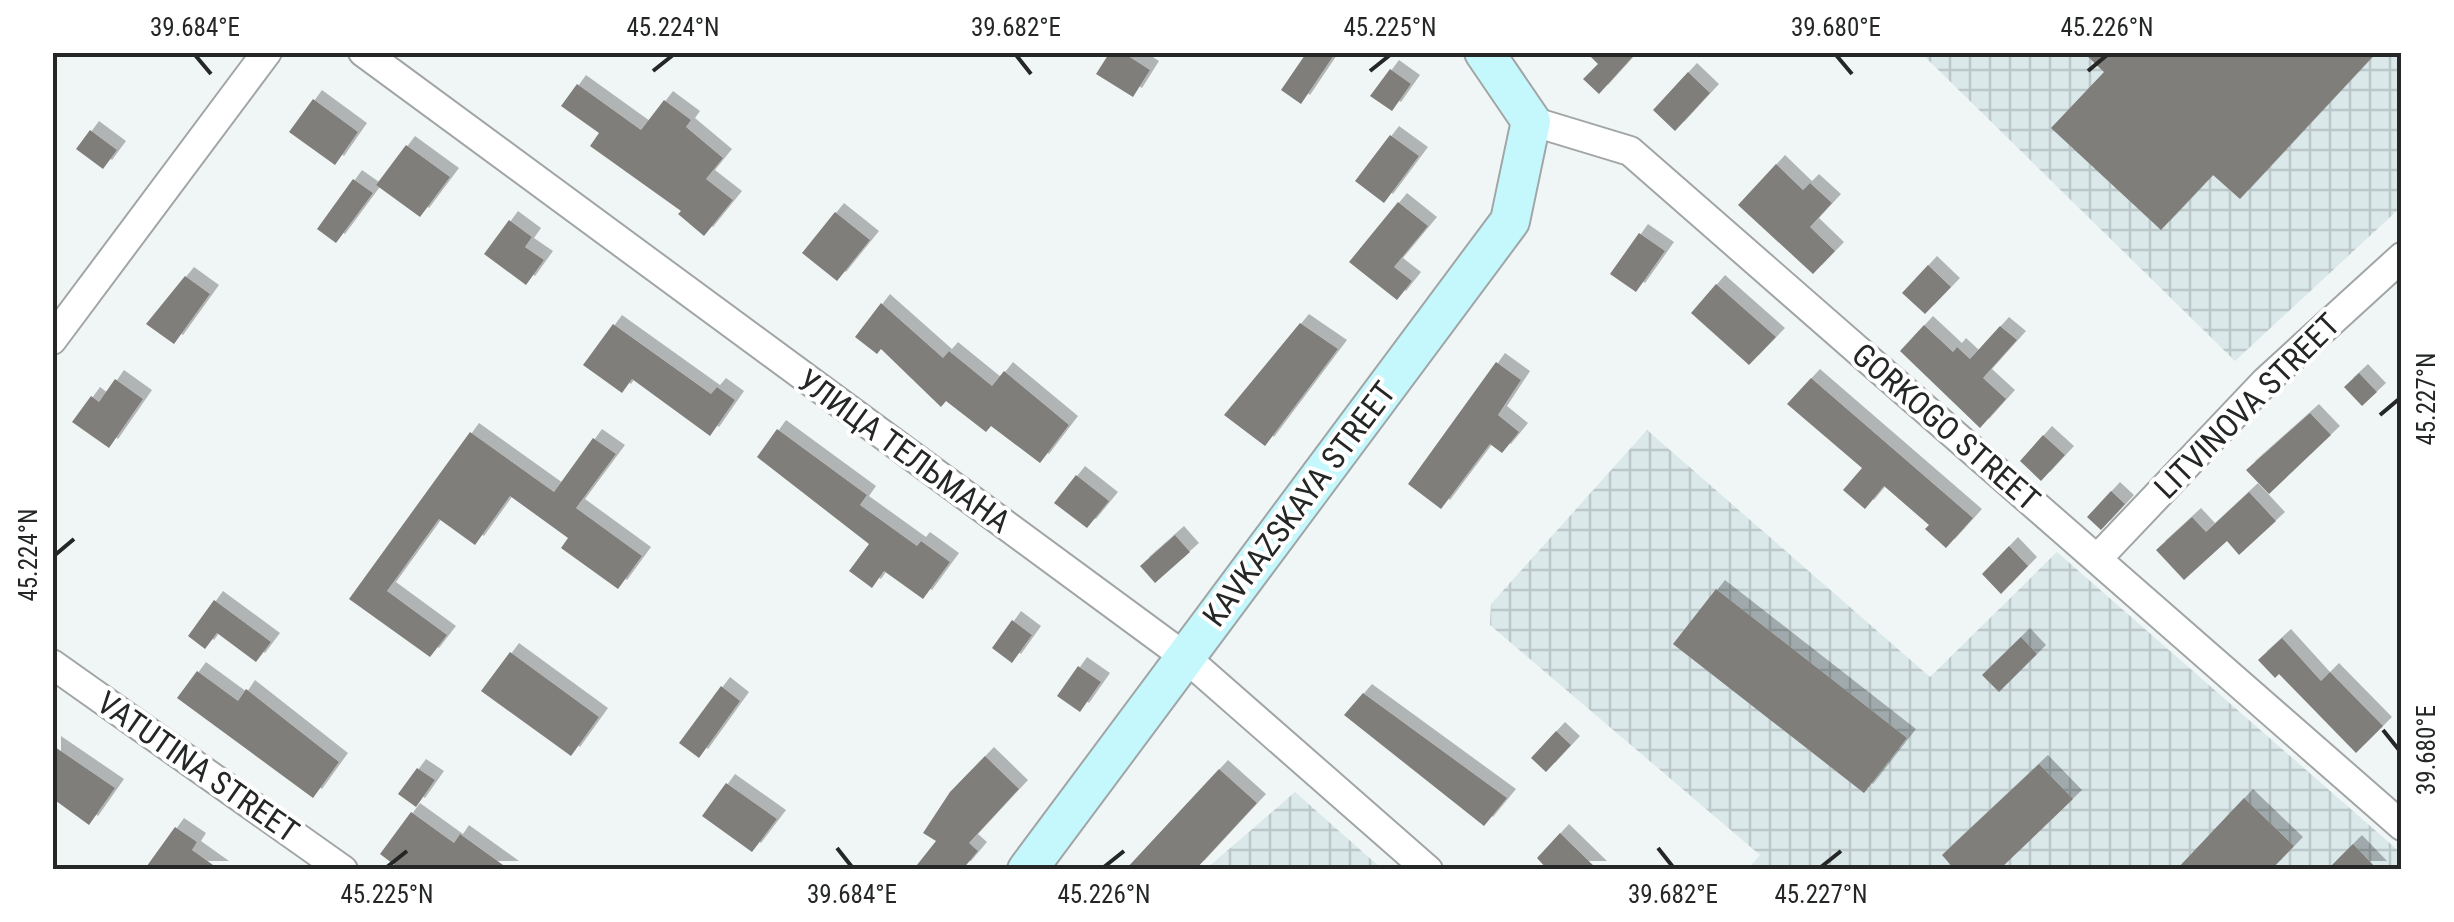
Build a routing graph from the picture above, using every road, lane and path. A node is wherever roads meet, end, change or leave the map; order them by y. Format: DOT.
graph roads {
  1 [pos="266,52"];
  2 [pos="364,52"];
  3 [pos="1484,52"];
  4 [pos="1531,121"];
  5 [pos="2402,258"];
  6 [pos="52,340"];
  7 [pos="2097,559"];
  8 [pos="1185,658"];
  9 [pos="52,664"];
  10 [pos="2402,826"];
  11 [pos="343,870"];
  12 [pos="1027,870"];
  13 [pos="1428,870"];
  1 -- 6 [label="street"];
  2 -- 8 [label="street, УЛИЦА ТЕЛЬМАНА"];
  3 -- 4 [label="main road"];
  4 -- 7 [label="street, GORKOGO STREET"];
  4 -- 8 [label="main road, KAVKAZSKAYA STREET"];
  5 -- 7 [label="street, LITVINOVA STREET"];
  7 -- 10 [label="street, GORKOGO STREET"];
  8 -- 12 [label="main road, KAVKAZSKAYA STREET"];
  8 -- 13 [label="street, УЛИЦА ТЕЛЬМАНА"];
  9 -- 11 [label="street, VATUTINA STREET"];
}
